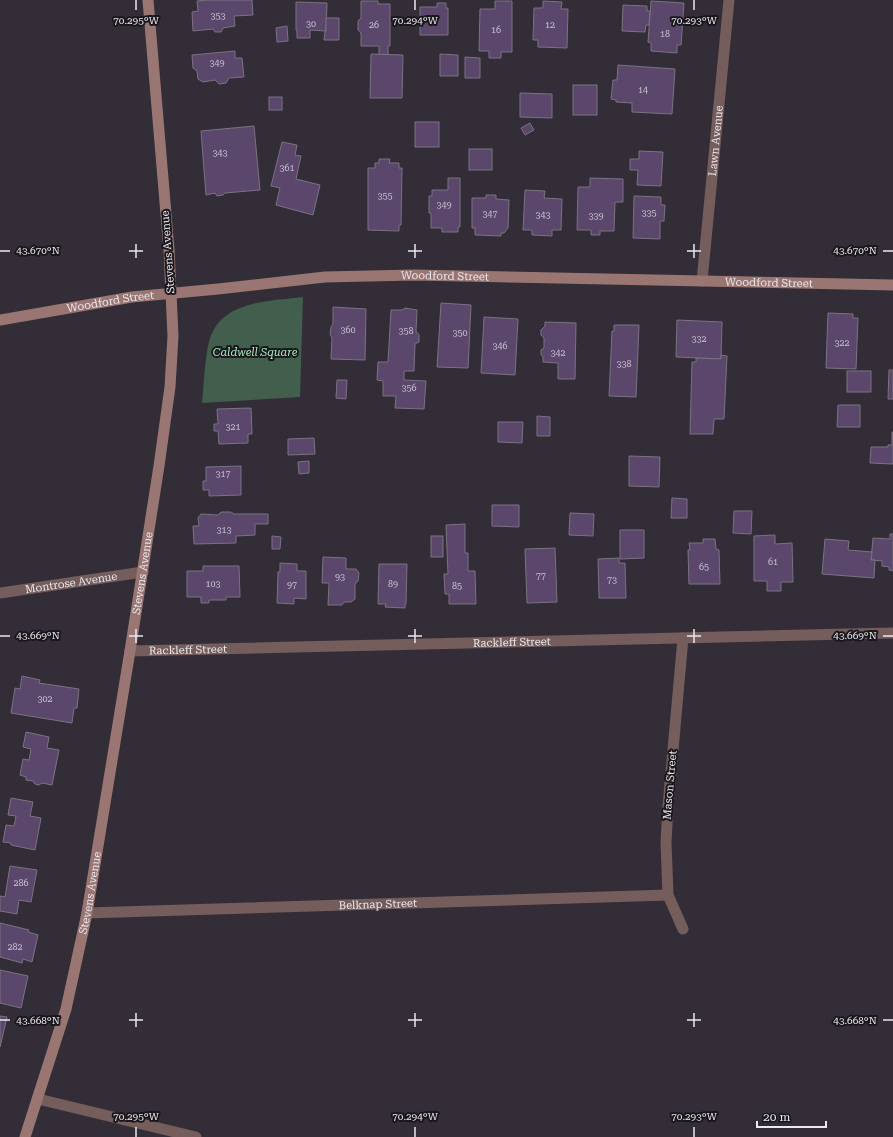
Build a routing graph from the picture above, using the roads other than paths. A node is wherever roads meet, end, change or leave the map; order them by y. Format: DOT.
graph roads {
  1 [pos="148,0"];
  2 [pos="729,0"];
  3 [pos="702,281"];
  4 [pos="893,285"];
  5 [pos="171,293"];
  6 [pos="0,320"];
  7 [pos="143,572"];
  8 [pos="0,593"];
  9 [pos="893,633"];
  10 [pos="683,638"];
  11 [pos="130,651"];
  12 [pos="668,895"];
  13 [pos="87,913"];
  14 [pos="683,929"];
  15 [pos="38,1099"];
  16 [pos="25,1137"];
  17 [pos="196,1137"];
  1 -- 5 [label="main road, Stevens Avenue"];
  2 -- 3 [label="street, Lawn Avenue"];
  3 -- 4 [label="main road, Woodford Street"];
  3 -- 5 [label="main road, Woodford Street"];
  5 -- 6 [label="main road, Woodford Street"];
  5 -- 7 [label="main road, Stevens Avenue"];
  7 -- 8 [label="street, Montrose Avenue"];
  7 -- 11 [label="main road, Stevens Avenue"];
  9 -- 10 [label="street, Rackleff Street"];
  10 -- 11 [label="street, Rackleff Street"];
  10 -- 12 [label="street, Mason Street"];
  11 -- 13 [label="main road, Stevens Avenue"];
  12 -- 13 [label="street, Belknap Street"];
  12 -- 14 [label="street, Mason Street"];
  13 -- 15 [label="main road, Stevens Avenue"];
  15 -- 16 [label="main road, Stevens Avenue"];
  15 -- 17 [label="street"];
}
